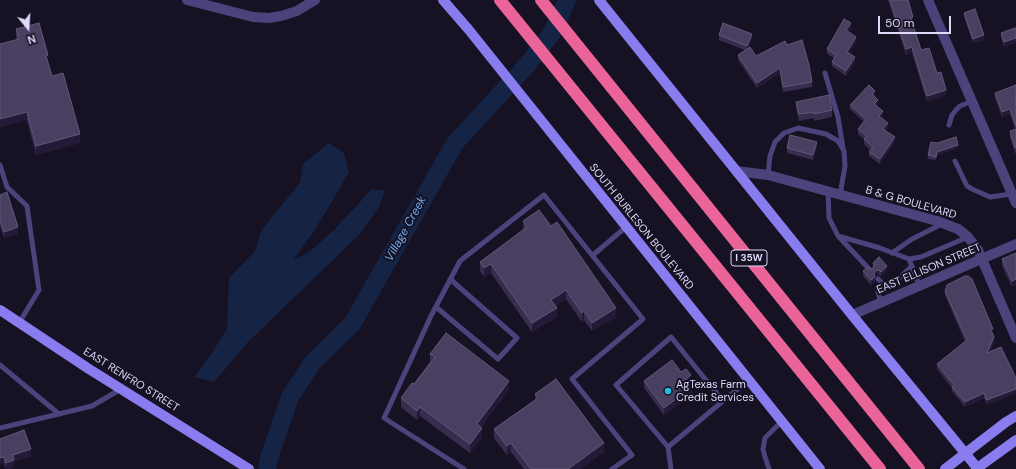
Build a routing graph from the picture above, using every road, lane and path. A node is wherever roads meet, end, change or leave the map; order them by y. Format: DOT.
graph roads {
  1 [pos="187,0"];
  2 [pos="315,0"];
  3 [pos="443,0"];
  4 [pos="500,0"];
  5 [pos="541,0"];
  6 [pos="600,0"];
  7 [pos="928,0"];
  8 [pos="825,72"];
  9 [pos="972,100"];
  10 [pos="949,125"];
  11 [pos="844,151"];
  12 [pos="955,161"];
  13 [pos="0,165"];
  14 [pos="736,171"];
  15 [pos="768,175"];
  16 [pos="828,192"];
  17 [pos="840,195"];
  18 [pos="1014,199"];
  19 [pos="943,223"];
  20 [pos="626,227"];
  21 [pos="838,236"];
  22 [pos="968,237"];
  23 [pos="1016,244"];
  24 [pos="892,253"];
  25 [pos="593,255"];
  26 [pos="909,259"];
  27 [pos="982,259"];
  28 [pos="912,266"];
  29 [pos="870,270"];
  30 [pos="450,279"];
  31 [pos="878,279"];
  32 [pos="886,287"];
  33 [pos="920,287"];
  34 [pos="881,303"];
  35 [pos="436,307"];
  36 [pos="0,310"];
  37 [pos="852,315"];
  38 [pos="19,323"];
  39 [pos="1016,338"];
  40 [pos="0,365"];
  41 [pos="749,380"];
  42 [pos="121,389"];
  43 [pos="723,401"];
  44 [pos="59,414"];
  45 [pos="1016,416"];
  46 [pos="782,422"];
  47 [pos="0,428"];
  48 [pos="1016,440"];
  49 [pos="668,447"];
  50 [pos="966,453"];
  51 [pos="249,469"];
  52 [pos="464,469"];
  53 [pos="612,469"];
  54 [pos="671,469"];
  55 [pos="769,469"];
  56 [pos="820,469"];
  57 [pos="880,469"];
  58 [pos="919,469"];
  59 [pos="945,469"];
  60 [pos="977,469"];
  1 -- 2 [label="street"];
  3 -- 20 [label="main road, SOUTH BURLESON BOULEVARD"];
  4 -- 57 [label="highway, I 35W"];
  5 -- 58 [label="highway, I 35W"];
  6 -- 14 [label="main road"];
  7 -- 9 [label="street"];
  8 -- 11 [label="lane"];
  9 -- 10 [label="lane"];
  9 -- 18 [label="street"];
  11 -- 15 [label="lane"];
  11 -- 17 [label="lane"];
  12 -- 18 [label="lane"];
  13 -- 38 [label="lane"];
  14 -- 15 [label="street, B & G BOULEVARD"];
  14 -- 37 [label="main road"];
  15 -- 16 [label="street, B & G BOULEVARD"];
  16 -- 17 [label="street, B & G BOULEVARD"];
  16 -- 21 [label="lane"];
  17 -- 19 [label="street, B & G BOULEVARD"];
  19 -- 22 [label="street, B & G BOULEVARD"];
  19 -- 24 [label="lane"];
  20 -- 25 [label="lane"];
  20 -- 41 [label="main road, SOUTH BURLESON BOULEVARD"];
  21 -- 24 [label="lane"];
  21 -- 29 [label="lane"];
  22 -- 26 [label="lane"];
  22 -- 27 [label="street, B & G BOULEVARD"];
  23 -- 27 [label="street, EAST ELLISON STREET"];
  24 -- 26 [label="lane"];
  25 -- 30 [label="lane"];
  25 -- 53 [label="lane"];
  26 -- 28 [label="lane"];
  27 -- 33 [label="street, EAST ELLISON STREET"];
  27 -- 39 [label="street, B & G BOULEVARD"];
  28 -- 32 [label="lane"];
  28 -- 33 [label="lane"];
  30 -- 35 [label="lane"];
  30 -- 35 [label="lane"];
  31 -- 32 [label="lane"];
  32 -- 34 [label="lane"];
  33 -- 34 [label="street, EAST ELLISON STREET"];
  34 -- 37 [label="street, EAST ELLISON STREET"];
  35 -- 52 [label="lane"];
  36 -- 38 [label="main road, EAST RENFRO STREET"];
  37 -- 50 [label="main road"];
  38 -- 42 [label="main road, EAST RENFRO STREET"];
  40 -- 44 [label="lane"];
  41 -- 43 [label="lane"];
  41 -- 46 [label="main road, SOUTH BURLESON BOULEVARD"];
  42 -- 44 [label="lane"];
  42 -- 51 [label="main road, EAST RENFRO STREET"];
  43 -- 49 [label="lane"];
  43 -- 49 [label="lane"];
  44 -- 47 [label="lane"];
  45 -- 50 [label="main road"];
  46 -- 55 [label="lane"];
  46 -- 56 [label="main road, SOUTH BURLESON BOULEVARD"];
  48 -- 60 [label="main road"];
  49 -- 54 [label="lane"];
  50 -- 59 [label="main road"];
  50 -- 60 [label="main road"];
}
